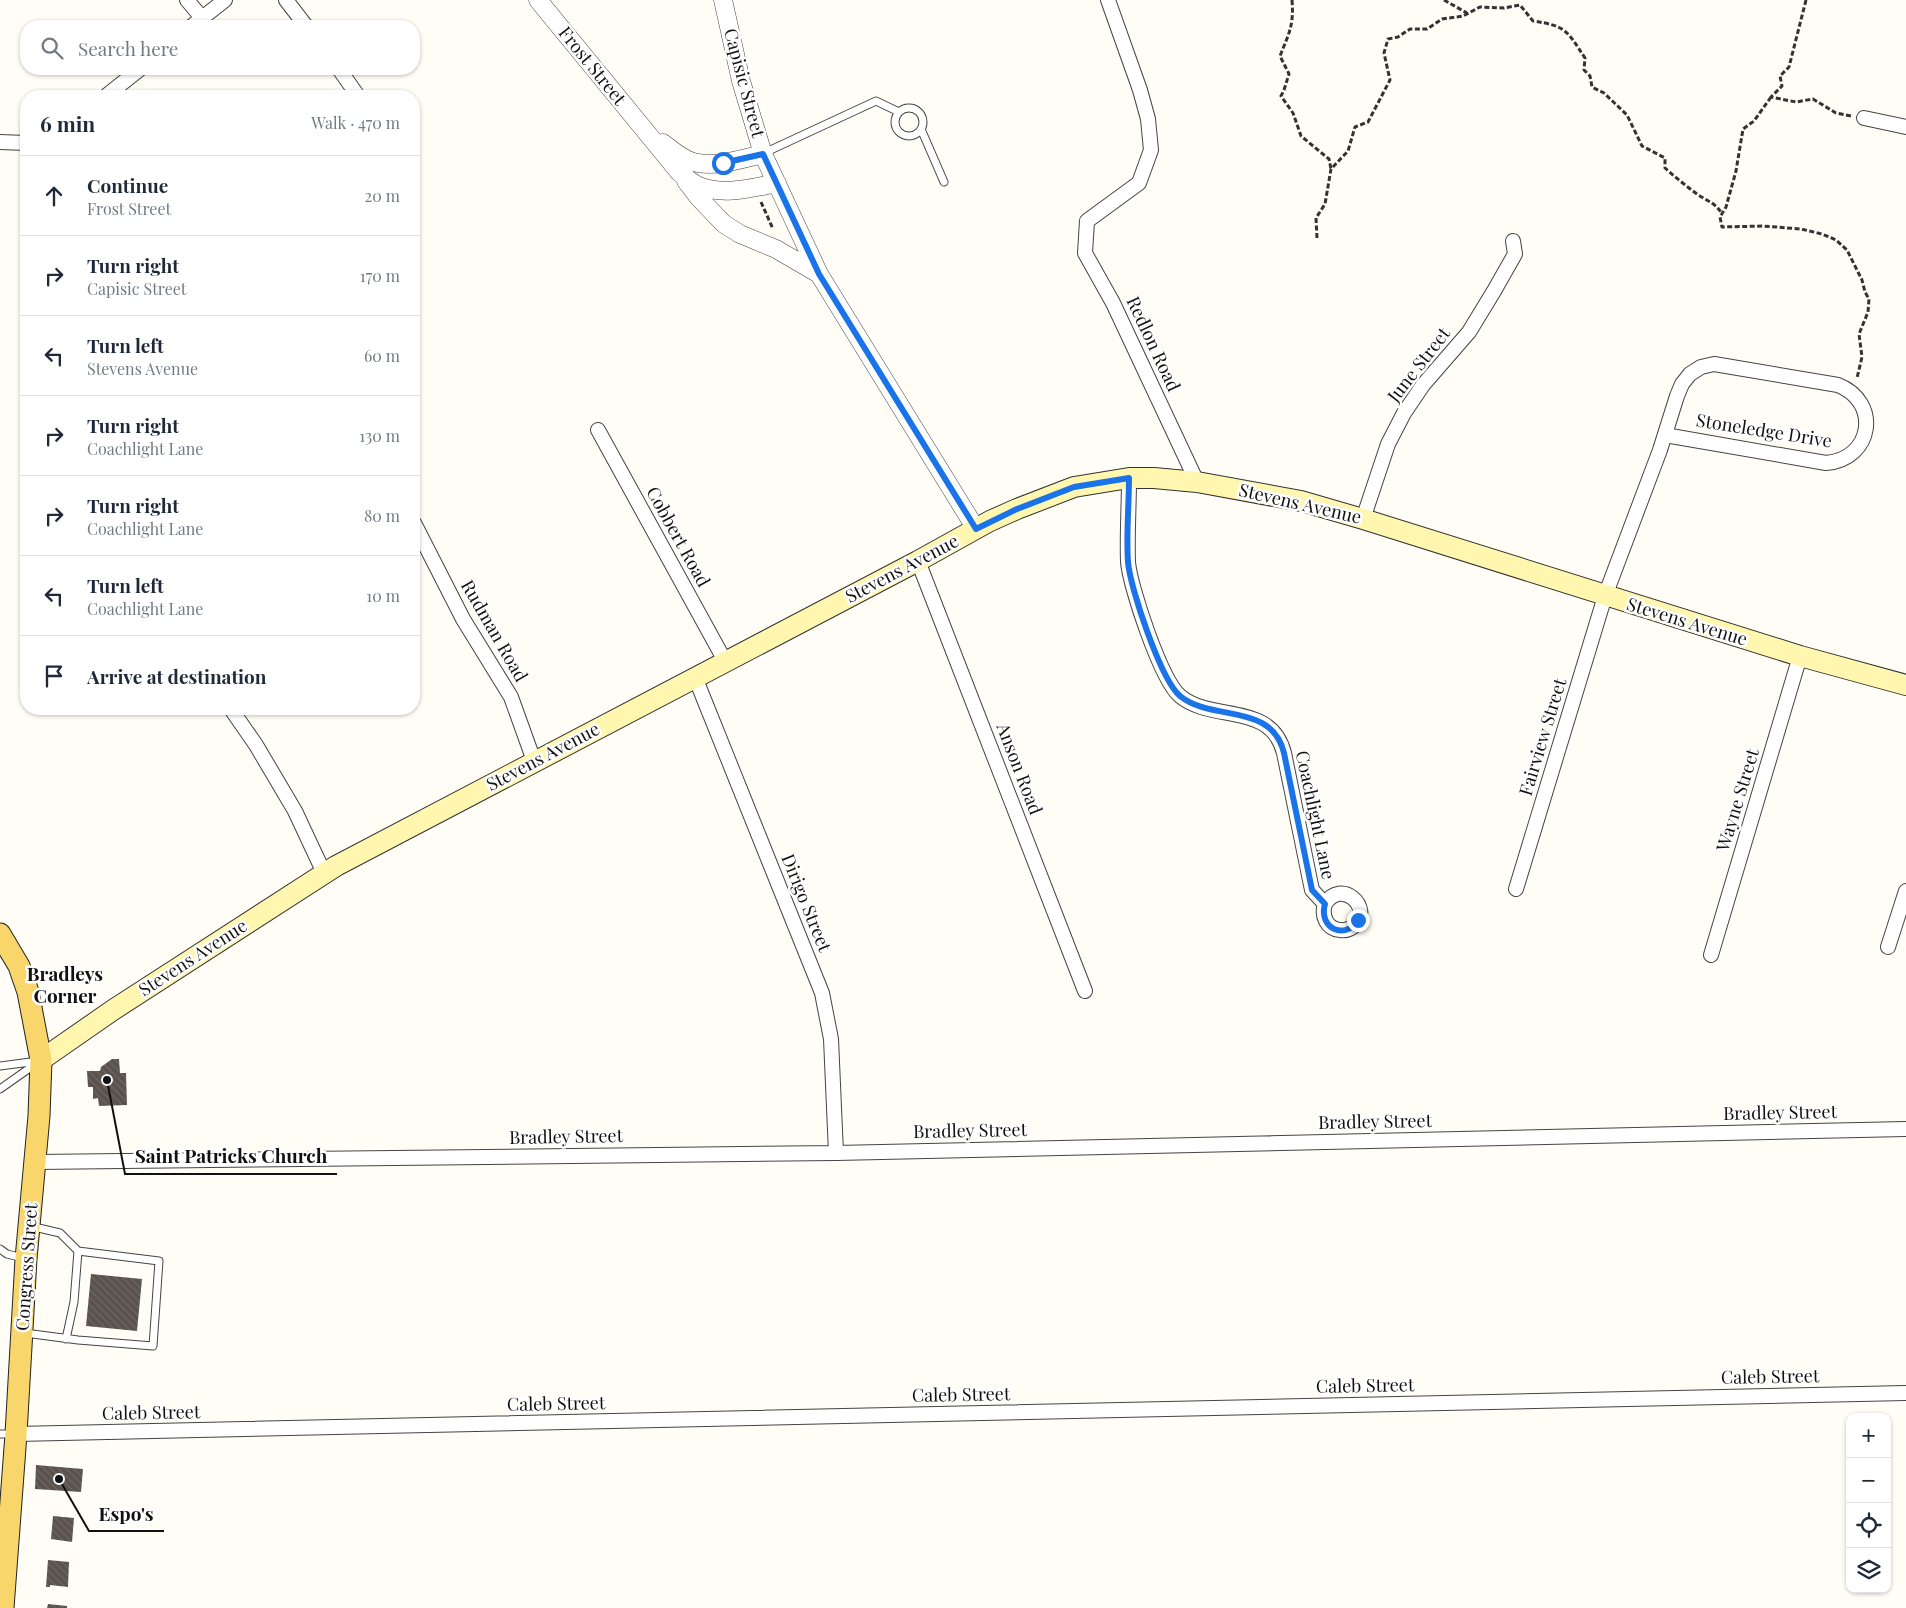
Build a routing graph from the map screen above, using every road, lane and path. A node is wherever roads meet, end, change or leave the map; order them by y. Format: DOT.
graph roads {
  1 [pos="187,0"];
  2 [pos="224,0"];
  3 [pos="286,0"];
  4 [pos="538,0"];
  5 [pos="723,0"];
  6 [pos="1108,0"];
  7 [pos="1292,0"];
  8 [pos="1444,0"];
  9 [pos="1520,0"];
  10 [pos="1806,0"];
  11 [pos="1520,5"];
  12 [pos="1468,14"];
  13 [pos="196,20"];
  14 [pos="199,20"];
  15 [pos="301,20"];
  16 [pos="132,75"];
  17 [pos="343,75"];
  18 [pos="114,90"];
  19 [pos="354,90"];
  20 [pos="1772,96"];
  21 [pos="899,112"];
  22 [pos="1864,118"];
  23 [pos="1906,127"];
  24 [pos="921,129"];
  25 [pos="646,132"];
  26 [pos="0,142"];
  27 [pos="20,143"];
  28 [pos="763,154"];
  29 [pos="1331,169"];
  30 [pos="679,172"];
  31 [pos="944,182"];
  32 [pos="777,183"];
  33 [pos="758,195"];
  34 [pos="1722,214"];
  35 [pos="774,230"];
  36 [pos="1318,238"];
  37 [pos="1513,241"];
  38 [pos="819,274"];
  39 [pos="1853,393"];
  40 [pos="598,430"];
  41 [pos="1665,435"];
  42 [pos="1129,478"];
  43 [pos="1197,482"];
  44 [pos="1364,519"];
  45 [pos="976,529"];
  46 [pos="420,535"];
  47 [pos="918,561"];
  48 [pos="1605,596"];
  49 [pos="1800,656"];
  50 [pos="726,661"];
  51 [pos="695,677"];
  52 [pos="1906,685"];
  53 [pos="235,715"];
  54 [pos="534,761"];
  55 [pos="324,873"];
  56 [pos="1516,889"];
  57 [pos="1906,891"];
  58 [pos="1325,904"];
  59 [pos="0,934"];
  60 [pos="1888,947"];
  61 [pos="1711,955"];
  62 [pos="1085,991"];
  63 [pos="41,1060"];
  64 [pos="0,1066"];
  65 [pos="0,1089"];
  66 [pos="1906,1128"];
  67 [pos="836,1153"];
  68 [pos="35,1162"];
  69 [pos="28,1226"];
  70 [pos="0,1250"];
  71 [pos="78,1251"];
  72 [pos="26,1259"];
  73 [pos="22,1333"];
  74 [pos="66,1339"];
  75 [pos="1906,1392"];
  76 [pos="8,1434"];
  77 [pos="3,1560"];
  78 [pos="3,1608"];
  1 -- 13 [label="street"];
  2 -- 14 [label="street"];
  3 -- 15 [label="street"];
  4 -- 25 [label="street, Frost Street"];
  5 -- 28 [label="street, Capisic Street"];
  6 -- 43 [label="street, Redlon Road"];
  7 -- 29 [label="path"];
  8 -- 12 [label="path"];
  9 -- 11 [label="path"];
  10 -- 20 [label="path"];
  11 -- 12 [label="path"];
  11 -- 34 [label="path"];
  12 -- 29 [label="path"];
  16 -- 18 [label="street"];
  17 -- 19 [label="street"];
  20 -- 22 [label="path"];
  20 -- 34 [label="path"];
  21 -- 24 [label="lane"];
  21 -- 24 [label="lane"];
  21 -- 28 [label="lane"];
  22 -- 23 [label="street"];
  24 -- 31 [label="lane"];
  25 -- 28 [label="street, Frost Street"];
  25 -- 30 [label="street, Frost Street"];
  26 -- 27 [label="street"];
  28 -- 32 [label="street, Capisic Street"];
  29 -- 36 [label="path"];
  30 -- 32 [label="street, Frost Street"];
  30 -- 38 [label="street, Frost Street"];
  32 -- 38 [label="street, Capisic Street"];
  33 -- 35 [label="path"];
  34 -- 39 [label="path"];
  37 -- 44 [label="street, June Street"];
  38 -- 45 [label="street, Capisic Street"];
  39 -- 41 [label="street, Stoneledge Drive"];
  39 -- 41 [label="street, Stoneledge Drive"];
  40 -- 50 [label="street, Cobbert Road"];
  41 -- 48 [label="street, Stoneledge Drive"];
  42 -- 43 [label="main road, Stevens Avenue"];
  42 -- 45 [label="main road, Stevens Avenue"];
  42 -- 58 [label="street, Coachlight Lane"];
  43 -- 44 [label="main road, Stevens Avenue"];
  44 -- 48 [label="main road, Stevens Avenue"];
  45 -- 47 [label="main road, Stevens Avenue"];
  46 -- 54 [label="street, Rudman Road"];
  47 -- 50 [label="main road, Stevens Avenue"];
  47 -- 62 [label="street, Anson Road"];
  48 -- 49 [label="main road, Stevens Avenue"];
  48 -- 56 [label="street, Fairview Street"];
  49 -- 52 [label="main road, Stevens Avenue"];
  49 -- 61 [label="street, Wayne Street"];
  50 -- 51 [label="main road, Stevens Avenue"];
  51 -- 54 [label="main road, Stevens Avenue"];
  51 -- 67 [label="street, Dirigo Street"];
  53 -- 55 [label="street"];
  54 -- 55 [label="main road, Stevens Avenue"];
  55 -- 63 [label="main road, Stevens Avenue"];
  57 -- 60 [label="street"];
  59 -- 63 [label="main road, Congress Street"];
  63 -- 64 [label="lane"];
  63 -- 65 [label="lane"];
  63 -- 68 [label="main road, Congress Street"];
  66 -- 67 [label="street, Bradley Street"];
  67 -- 68 [label="street, Bradley Street"];
  68 -- 69 [label="main road, Congress Street"];
  69 -- 71 [label="lane"];
  69 -- 72 [label="main road, Congress Street"];
  70 -- 72 [label="lane"];
  71 -- 74 [label="lane"];
  71 -- 74 [label="lane"];
  72 -- 73 [label="main road, Congress Street"];
  73 -- 74 [label="lane"];
  73 -- 76 [label="main road, Congress Street"];
  75 -- 76 [label="street, Caleb Street"];
  76 -- 77 [label="main road, Congress Street"];
  77 -- 78 [label="main road, Congress Street"];
}
